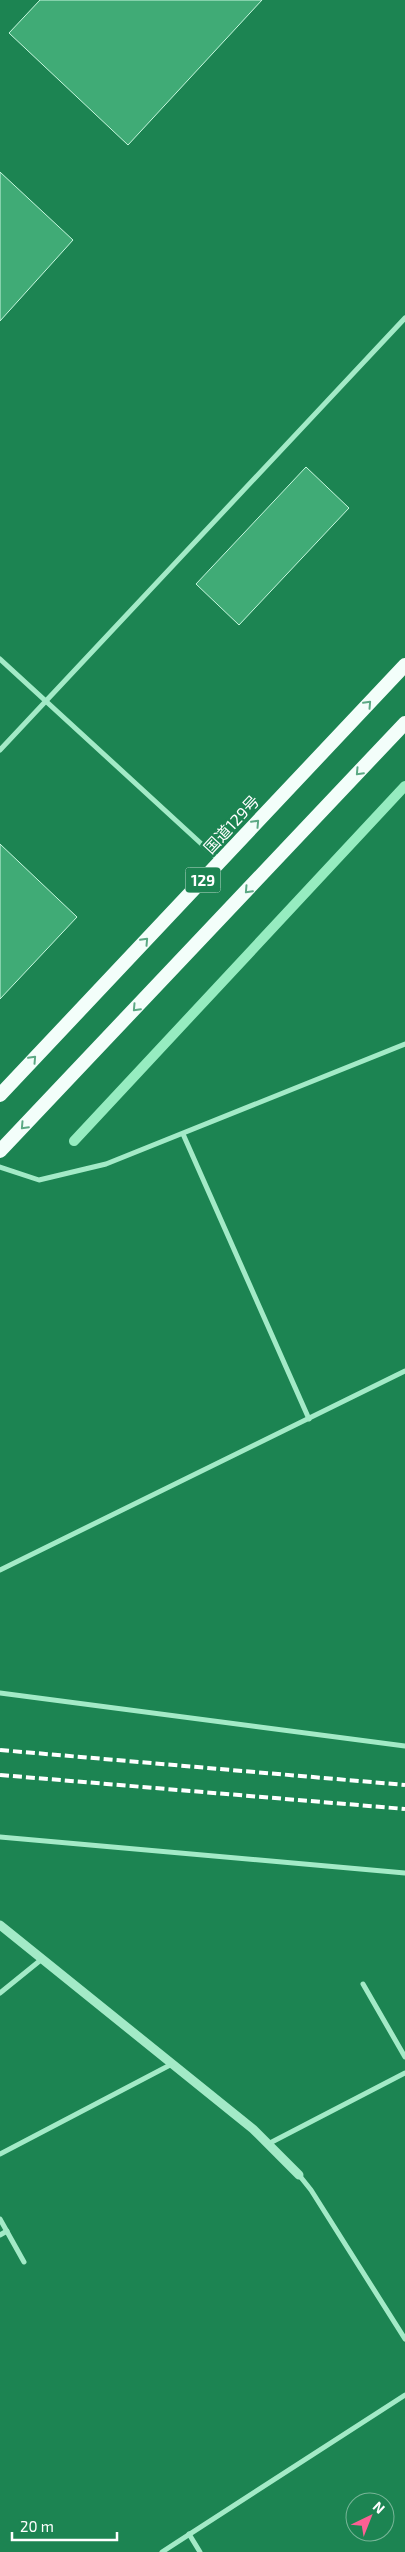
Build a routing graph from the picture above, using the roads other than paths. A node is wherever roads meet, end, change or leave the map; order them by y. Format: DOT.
graph roads {
  1 [pos="405,318"];
  2 [pos="0,659"];
  3 [pos="405,664"];
  4 [pos="46,701"];
  5 [pos="405,724"];
  6 [pos="0,750"];
  7 [pos="220,861"];
  8 [pos="405,1044"];
  9 [pos="0,1095"];
  10 [pos="183,1134"];
  11 [pos="0,1151"];
  12 [pos="0,1167"];
  13 [pos="405,1371"];
  14 [pos="309,1419"];
  15 [pos="0,1570"];
  16 [pos="0,1694"];
  17 [pos="405,1746"];
  18 [pos="0,1837"];
  19 [pos="405,1873"];
  20 [pos="0,1925"];
  21 [pos="42,1959"];
  22 [pos="363,1984"];
  23 [pos="0,1992"];
  24 [pos="405,2057"];
  25 [pos="172,2064"];
  26 [pos="405,2073"];
  27 [pos="268,2144"];
  28 [pos="0,2154"];
  29 [pos="299,2175"];
  30 [pos="0,2219"];
  31 [pos="7,2231"];
  32 [pos="0,2235"];
  33 [pos="24,2262"];
  34 [pos="405,2339"];
  35 [pos="405,2395"];
  36 [pos="190,2534"];
  37 [pos="162,2552"];
  38 [pos="200,2552"];
  1 -- 4 [label="street"];
  2 -- 4 [label="street"];
  7 -- 3 [label="highway, 国道129号 / 129, one-way"];
  4 -- 6 [label="street"];
  4 -- 7 [label="street"];
  5 -- 11 [label="highway, 129, one-way"];
  9 -- 7 [label="highway, 国道129号 / 129, one-way"];
  8 -- 10 [label="street"];
  10 -- 12 [label="street"];
  10 -- 14 [label="street"];
  13 -- 14 [label="street"];
  14 -- 15 [label="street"];
  16 -- 17 [label="street"];
  18 -- 19 [label="street"];
  20 -- 21 [label="street"];
  21 -- 23 [label="street"];
  21 -- 25 [label="street"];
  22 -- 24 [label="street"];
  25 -- 27 [label="street"];
  25 -- 28 [label="street"];
  26 -- 27 [label="street"];
  27 -- 29 [label="street"];
  29 -- 34 [label="street"];
  30 -- 31 [label="street"];
  31 -- 32 [label="street"];
  31 -- 33 [label="street"];
  35 -- 36 [label="street"];
  36 -- 37 [label="street"];
  36 -- 38 [label="street"];
}
